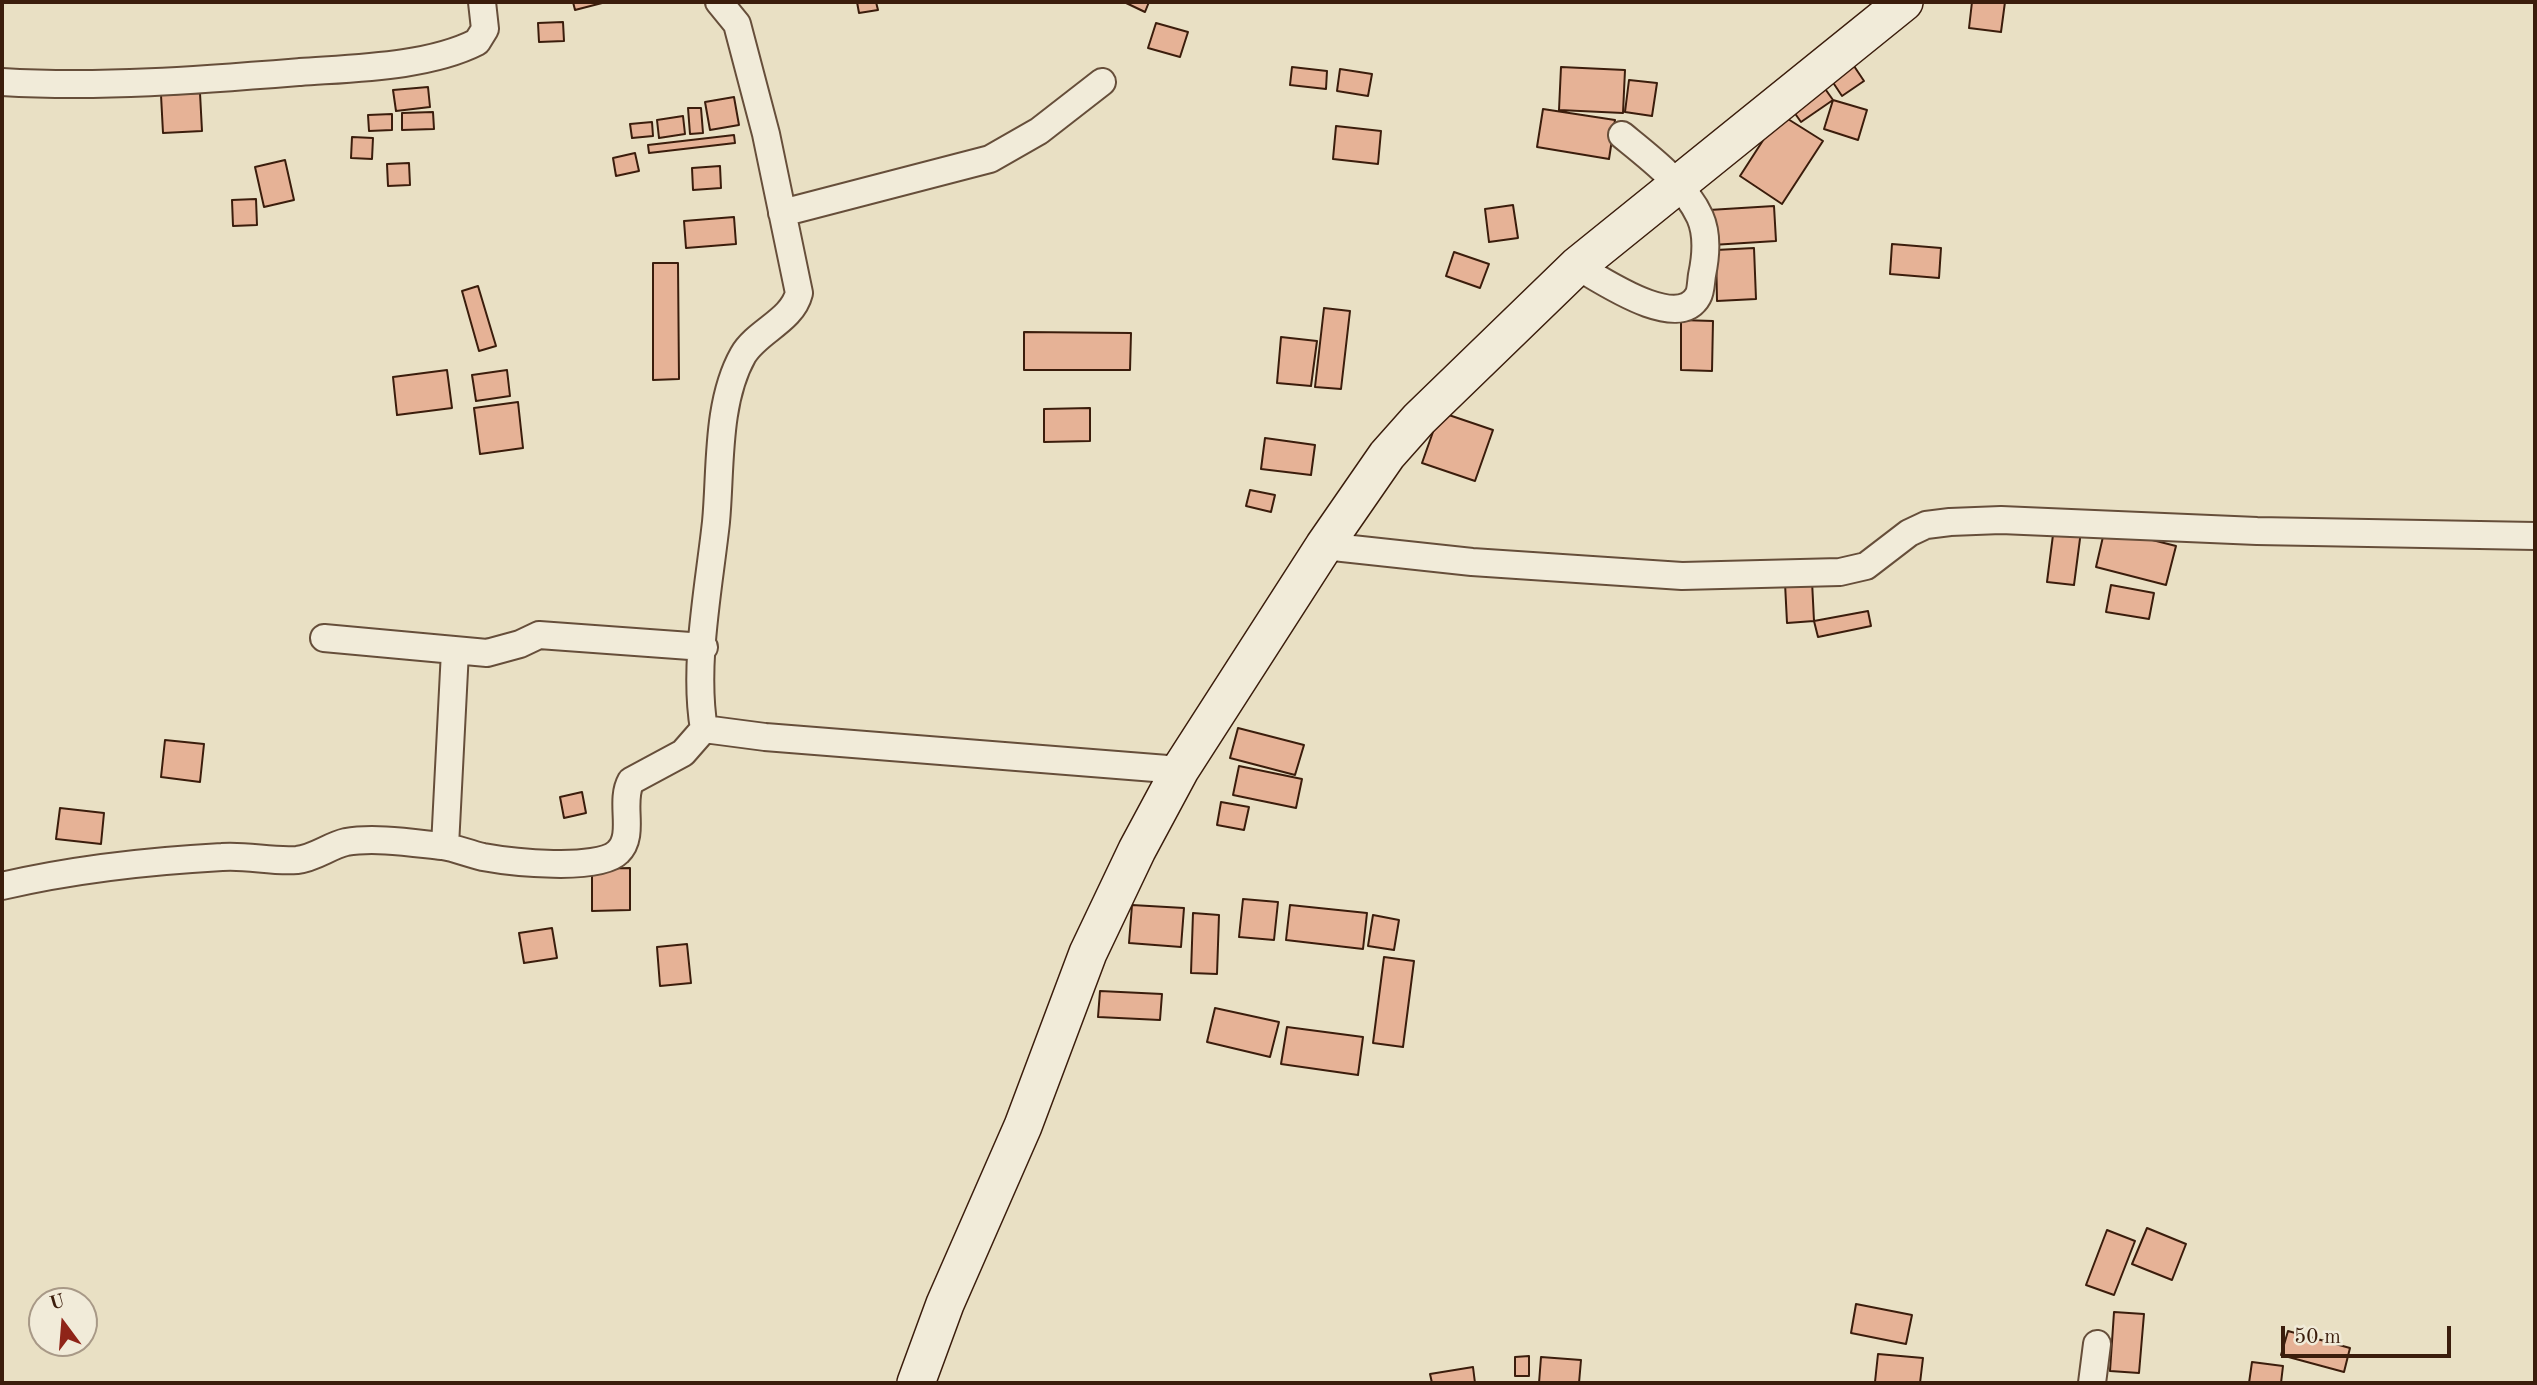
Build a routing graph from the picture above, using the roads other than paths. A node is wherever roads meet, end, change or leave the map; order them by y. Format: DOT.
graph roads {
  1 [pos="482,2"];
  2 [pos="719,2"];
  3 [pos="1904,2"];
  4 [pos="2,82"];
  5 [pos="1102,82"];
  6 [pos="1622,135"];
  7 [pos="1676,184"];
  8 [pos="782,213"];
  9 [pos="1577,266"];
  10 [pos="2535,536"];
  11 [pos="1324,546"];
  12 [pos="324,638"];
  13 [pos="704,647"];
  14 [pos="455,651"];
  15 [pos="704,729"];
  16 [pos="1181,770"];
  17 [pos="445,846"];
  18 [pos="2,886"];
  19 [pos="2097,1344"];
  20 [pos="916,1383"];
  21 [pos="2092,1383"];
  1 -- 4 [label="street"];
  2 -- 8 [label="street"];
  3 -- 7 [label="main road"];
  5 -- 8 [label="street"];
  6 -- 7 [label="street"];
  7 -- 9 [label="main road"];
  7 -- 9 [label="street"];
  8 -- 13 [label="street"];
  9 -- 11 [label="main road"];
  10 -- 11 [label="street"];
  11 -- 16 [label="main road"];
  12 -- 14 [label="street"];
  13 -- 14 [label="street"];
  13 -- 15 [label="street"];
  14 -- 17 [label="street"];
  15 -- 16 [label="street"];
  15 -- 17 [label="street"];
  16 -- 20 [label="main road"];
  17 -- 18 [label="street"];
  19 -- 21 [label="street"];
}
